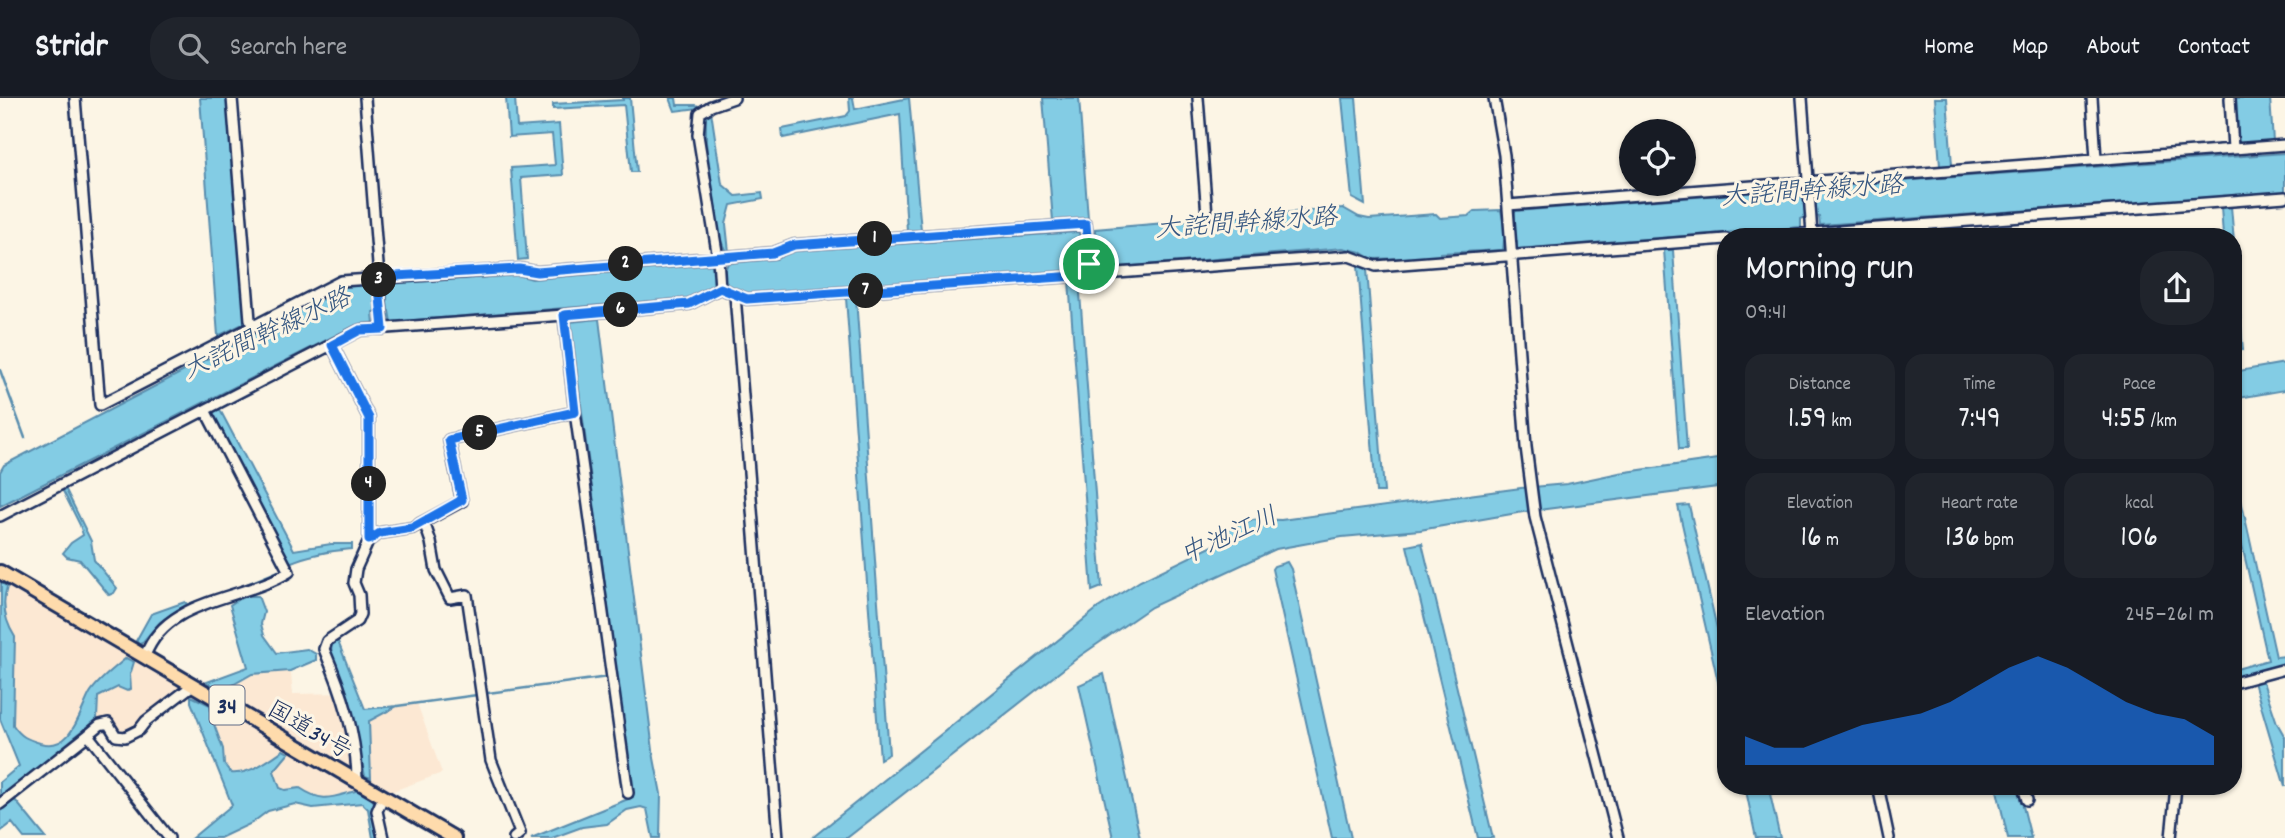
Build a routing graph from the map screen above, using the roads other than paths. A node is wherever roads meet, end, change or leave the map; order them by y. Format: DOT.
graph roads {
  1 [pos="75,98"];
  2 [pos="232,98"];
  3 [pos="365,98"];
  4 [pos="734,98"];
  5 [pos="1198,98"];
  6 [pos="1494,98"];
  7 [pos="1802,98"];
  8 [pos="2092,98"];
  9 [pos="2230,98"];
  10 [pos="2285,145"];
  11 [pos="2233,149"];
  12 [pos="2096,159"];
  13 [pos="1808,182"];
  14 [pos="2285,197"];
  15 [pos="1508,205"];
  16 [pos="1207,215"];
  17 [pos="1812,228"];
  18 [pos="1889,228"];
  19 [pos="1717,240"];
  20 [pos="1511,255"];
  21 [pos="718,262"];
  22 [pos="1090,275"];
  23 [pos="378,277"];
  24 [pos="720,288"];
  25 [pos="735,295"];
  26 [pos="564,315"];
  27 [pos="253,327"];
  28 [pos="383,329"];
  29 [pos="332,345"];
  30 [pos="205,410"];
  31 [pos="575,412"];
  32 [pos="0,516"];
  33 [pos="424,522"];
  34 [pos="369,540"];
  35 [pos="0,572"];
  36 [pos="145,656"];
  37 [pos="2285,669"];
  38 [pos="2242,681"];
  39 [pos="193,685"];
  40 [pos="88,735"];
  41 [pos="357,781"];
  42 [pos="628,793"];
  43 [pos="1880,795"];
  44 [pos="2026,795"];
  45 [pos="2175,795"];
  46 [pos="383,797"];
  47 [pos="2027,800"];
  48 [pos="4,801"];
  49 [pos="169,838"];
  50 [pos="383,838"];
  51 [pos="454,838"];
  52 [pos="514,838"];
  53 [pos="778,838"];
  54 [pos="1618,838"];
  55 [pos="1889,838"];
  56 [pos="2171,838"];
  1 -- 27 [label="street"];
  2 -- 27 [label="street"];
  3 -- 23 [label="street"];
  4 -- 21 [label="street"];
  5 -- 16 [label="street"];
  6 -- 15 [label="street"];
  7 -- 13 [label="street"];
  8 -- 12 [label="street"];
  9 -- 11 [label="street"];
  10 -- 11 [label="street"];
  11 -- 12 [label="street"];
  12 -- 13 [label="street"];
  13 -- 15 [label="street"];
  13 -- 17 [label="street"];
  14 -- 18 [label="street"];
  15 -- 20 [label="street"];
  19 -- 20 [label="street"];
  20 -- 22 [label="street"];
  20 -- 54 [label="street"];
  21 -- 22 [label="street"];
  21 -- 23 [label="street"];
  21 -- 24 [label="street"];
  22 -- 25 [label="street"];
  23 -- 27 [label="street"];
  23 -- 28 [label="street"];
  24 -- 25 [label="street"];
  24 -- 26 [label="street"];
  25 -- 53 [label="street"];
  26 -- 28 [label="street"];
  26 -- 31 [label="street"];
  28 -- 29 [label="street"];
  29 -- 30 [label="street"];
  29 -- 34 [label="street"];
  30 -- 32 [label="street"];
  30 -- 36 [label="street"];
  31 -- 33 [label="street"];
  31 -- 42 [label="street"];
  33 -- 34 [label="street"];
  33 -- 52 [label="street"];
  34 -- 41 [label="street"];
  35 -- 36 [label="highway, 国道34号 / 34"];
  36 -- 39 [label="highway, 国道34号 / 34"];
  37 -- 38 [label="street"];
  39 -- 40 [label="street"];
  39 -- 41 [label="highway, 国道34号 / 34"];
  40 -- 48 [label="street"];
  40 -- 49 [label="street"];
  41 -- 46 [label="highway, 国道34号 / 34"];
  43 -- 55 [label="street"];
  44 -- 47 [label="street"];
  45 -- 56 [label="street"];
  46 -- 50 [label="street"];
  46 -- 51 [label="highway, 国道34号 / 34"];
}
